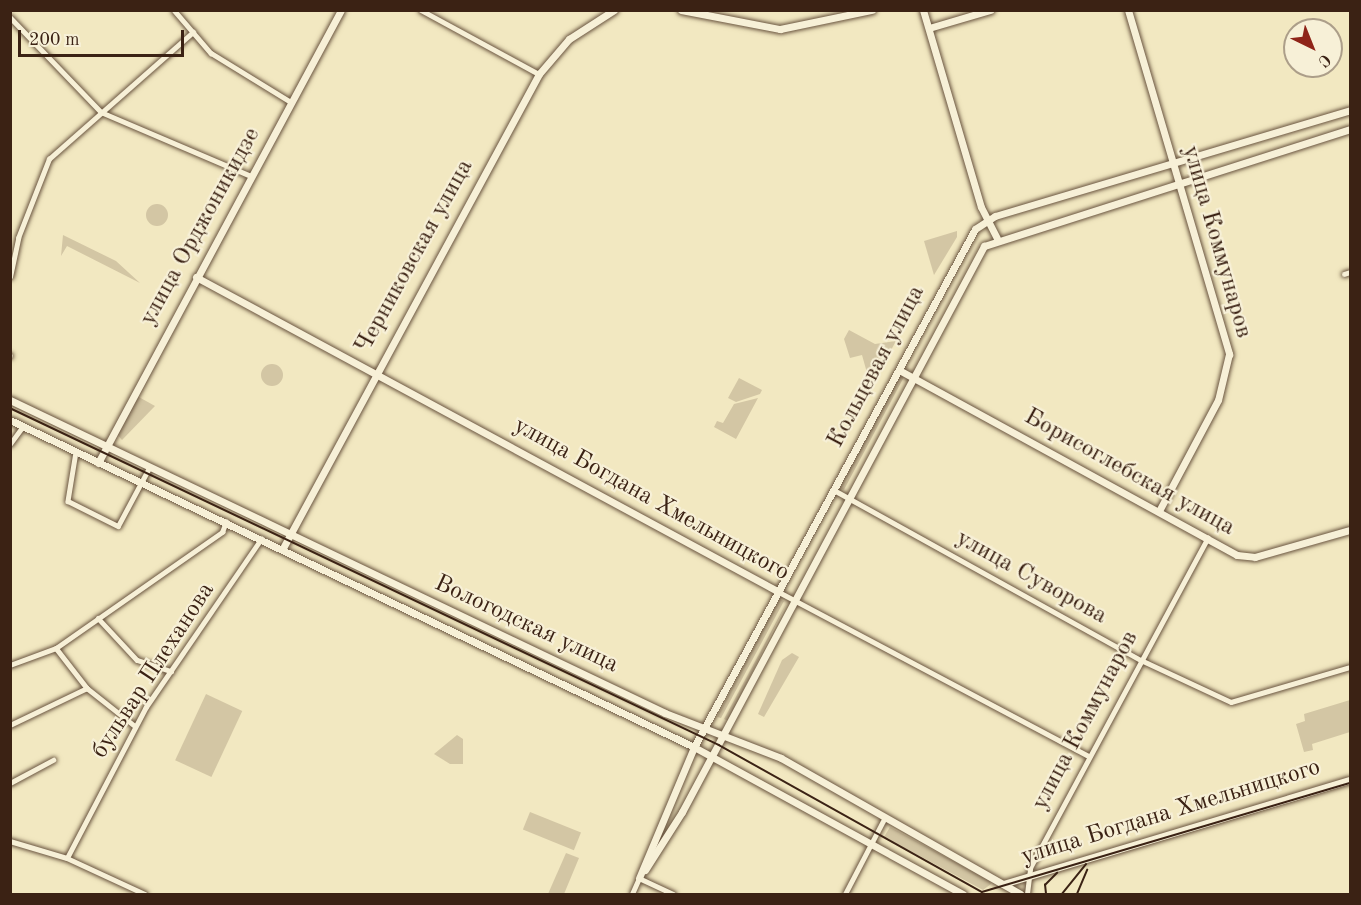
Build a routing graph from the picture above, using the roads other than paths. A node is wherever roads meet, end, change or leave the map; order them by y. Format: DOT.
graph roads {
  1 [pos="174,10"];
  2 [pos="341,10"];
  3 [pos="421,10"];
  4 [pos="614,10"];
  5 [pos="681,10"];
  6 [pos="872,10"];
  7 [pos="923,10"];
  8 [pos="990,10"];
  9 [pos="1128,10"];
  10 [pos="10,17"];
  11 [pos="929,28"];
  12 [pos="193,32"];
  13 [pos="539,74"];
  14 [pos="291,102"];
  15 [pos="1350,110"];
  16 [pos="99,111"];
  17 [pos="1350,129"];
  18 [pos="1174,165"];
  19 [pos="251,176"];
  20 [pos="1179,180"];
  21 [pos="988,219"];
  22 [pos="10,237"];
  23 [pos="18,238"];
  24 [pos="997,238"];
  25 [pos="1350,272"];
  26 [pos="1344,274"];
  27 [pos="10,277"];
  28 [pos="196,277"];
  29 [pos="899,370"];
  30 [pos="373,372"];
  31 [pos="916,378"];
  32 [pos="10,400"];
  33 [pos="10,420"];
  34 [pos="23,426"];
  35 [pos="10,444"];
  36 [pos="106,446"];
  37 [pos="76,452"];
  38 [pos="98,463"];
  39 [pos="149,468"];
  40 [pos="142,483"];
  41 [pos="834,490"];
  42 [pos="848,499"];
  43 [pos="1160,509"];
  44 [pos="226,522"];
  45 [pos="1350,530"];
  46 [pos="290,533"];
  47 [pos="252,535"];
  48 [pos="1208,538"];
  49 [pos="261,539"];
  50 [pos="283,548"];
  51 [pos="252,552"];
  52 [pos="779,592"];
  53 [pos="795,601"];
  54 [pos="98,618"];
  55 [pos="56,648"];
  56 [pos="1141,660"];
  57 [pos="10,665"];
  58 [pos="1350,667"];
  59 [pos="171,671"];
  60 [pos="87,688"];
  61 [pos="10,725"];
  62 [pos="135,726"];
  63 [pos="704,728"];
  64 [pos="724,735"];
  65 [pos="694,747"];
  66 [pos="1089,756"];
  67 [pos="712,757"];
  68 [pos="53,760"];
  69 [pos="1350,780"];
  70 [pos="10,783"];
  71 [pos="884,819"];
  72 [pos="10,841"];
  73 [pos="872,845"];
  74 [pos="67,858"];
  75 [pos="1027,877"];
  76 [pos="639,878"];
  77 [pos="1003,884"];
  78 [pos="145,894"];
  79 [pos="632,894"];
  80 [pos="674,894"];
  81 [pos="845,894"];
  82 [pos="963,894"];
  83 [pos="1020,894"];
  84 [pos="1027,894"];
  1 -- 12 [label="street"];
  2 -- 14 [label="main road, улица Орджоникидзе"];
  3 -- 13 [label="street"];
  4 -- 13 [label="main road, Черниковская улица"];
  5 -- 6 [label="main road"];
  7 -- 11 [label="main road"];
  8 -- 11 [label="main road"];
  9 -- 18 [label="main road, улица Коммунаров"];
  10 -- 16 [label="street"];
  11 -- 21 [label="main road"];
  12 -- 14 [label="street"];
  12 -- 16 [label="street"];
  13 -- 30 [label="main road, Черниковская улица"];
  14 -- 19 [label="main road, улица Орджоникидзе"];
  15 -- 18 [label="main road, Кольцевая улица"];
  16 -- 19 [label="street"];
  16 -- 23 [label="street"];
  17 -- 20 [label="main road, Кольцевая улица"];
  18 -- 20 [label="main road, улица Коммунаров"];
  18 -- 21 [label="main road, Кольцевая улица"];
  19 -- 28 [label="main road, улица Орджоникидзе"];
  20 -- 24 [label="main road, Кольцевая улица"];
  20 -- 43 [label="main road, улица Коммунаров"];
  21 -- 24 [label="main road"];
  21 -- 29 [label="main road, Кольцевая улица"];
  22 -- 23 [label="street"];
  23 -- 27 [label="street"];
  24 -- 31 [label="main road, Кольцевая улица"];
  25 -- 26 [label="street"];
  28 -- 30 [label="main road, улица Богдана Хмельницкого"];
  28 -- 36 [label="main road, улица Орджоникидзе"];
  29 -- 31 [label="main road, Борисоглебская улица"];
  29 -- 41 [label="main road, Кольцевая улица"];
  30 -- 46 [label="main road, Черниковская улица"];
  30 -- 52 [label="main road, улица Богдана Хмельницкого"];
  31 -- 42 [label="main road, Кольцевая улица"];
  31 -- 43 [label="main road, Борисоглебская улица"];
  32 -- 36 [label="main road, Вологодская улица"];
  33 -- 34 [label="main road, Вологодская улица"];
  34 -- 35 [label="street"];
  34 -- 37 [label="main road, Вологодская улица"];
  36 -- 38 [label="main road, улица Орджоникидзе"];
  36 -- 39 [label="main road, Вологодская улица"];
  37 -- 38 [label="main road, Вологодская улица"];
  37 -- 40 [label="street"];
  38 -- 40 [label="main road, Вологодская улица"];
  39 -- 40 [label="street"];
  39 -- 46 [label="main road, Вологодская улица"];
  40 -- 44 [label="main road, Вологодская улица"];
  41 -- 42 [label="street, улица Суворова"];
  41 -- 52 [label="main road, Кольцевая улица"];
  42 -- 53 [label="main road, Кольцевая улица"];
  42 -- 56 [label="street, улица Суворова"];
  43 -- 48 [label="main road, Борисоглебская улица"];
  44 -- 47 [label="main road, Вологодская улица"];
  44 -- 54 [label="street"];
  45 -- 48 [label="main road, Борисоглебская улица"];
  46 -- 50 [label="main road, Черниковская улица"];
  46 -- 63 [label="main road, Вологодская улица"];
  47 -- 49 [label="main road, Вологодская улица"];
  47 -- 51 [label="street"];
  48 -- 56 [label="street, улица Коммунаров"];
  49 -- 50 [label="main road, Вологодская улица"];
  49 -- 51 [label="street, бульвар Плеханова"];
  50 -- 65 [label="main road, Вологодская улица"];
  51 -- 59 [label="street, бульвар Плеханова"];
  52 -- 53 [label="street, улица Богдана Хмельницкого"];
  52 -- 63 [label="main road, Кольцевая улица"];
  53 -- 64 [label="main road, Кольцевая улица"];
  53 -- 66 [label="street, улица Богдана Хмельницкого"];
  54 -- 55 [label="street"];
  54 -- 59 [label="street"];
  55 -- 57 [label="street"];
  55 -- 60 [label="street"];
  56 -- 58 [label="street, улица Суворова"];
  56 -- 66 [label="street, улица Коммунаров"];
  59 -- 62 [label="street, бульвар Плеханова"];
  60 -- 61 [label="street"];
  60 -- 62 [label="street"];
  62 -- 74 [label="street, бульвар Плеханова"];
  63 -- 64 [label="main road, Вологодская улица"];
  63 -- 65 [label="main road, Кольцевая улица"];
  64 -- 67 [label="main road, Кольцевая улица"];
  64 -- 71 [label="main road, Вологодская улица"];
  65 -- 67 [label="main road, Вологодская улица"];
  65 -- 76 [label="main road, Кольцевая улица"];
  66 -- 75 [label="street, улица Коммунаров"];
  67 -- 73 [label="main road, Вологодская улица"];
  67 -- 76 [label="main road, Кольцевая улица"];
  68 -- 70 [label="street"];
  69 -- 75 [label="main road, улица Богдана Хмельницкого"];
  71 -- 73 [label="street"];
  71 -- 77 [label="main road, Вологодская улица"];
  72 -- 74 [label="street"];
  73 -- 81 [label="street"];
  73 -- 82 [label="main road, Вологодская улица"];
  74 -- 78 [label="street"];
  75 -- 77 [label="main road, улица Богдана Хмельницкого"];
  75 -- 84 [label="street, улица Коммунаров"];
  76 -- 79 [label="street, Кольцевая улица"];
  76 -- 80 [label="street"];
  77 -- 83 [label="main road, Вологодская улица"];
}
